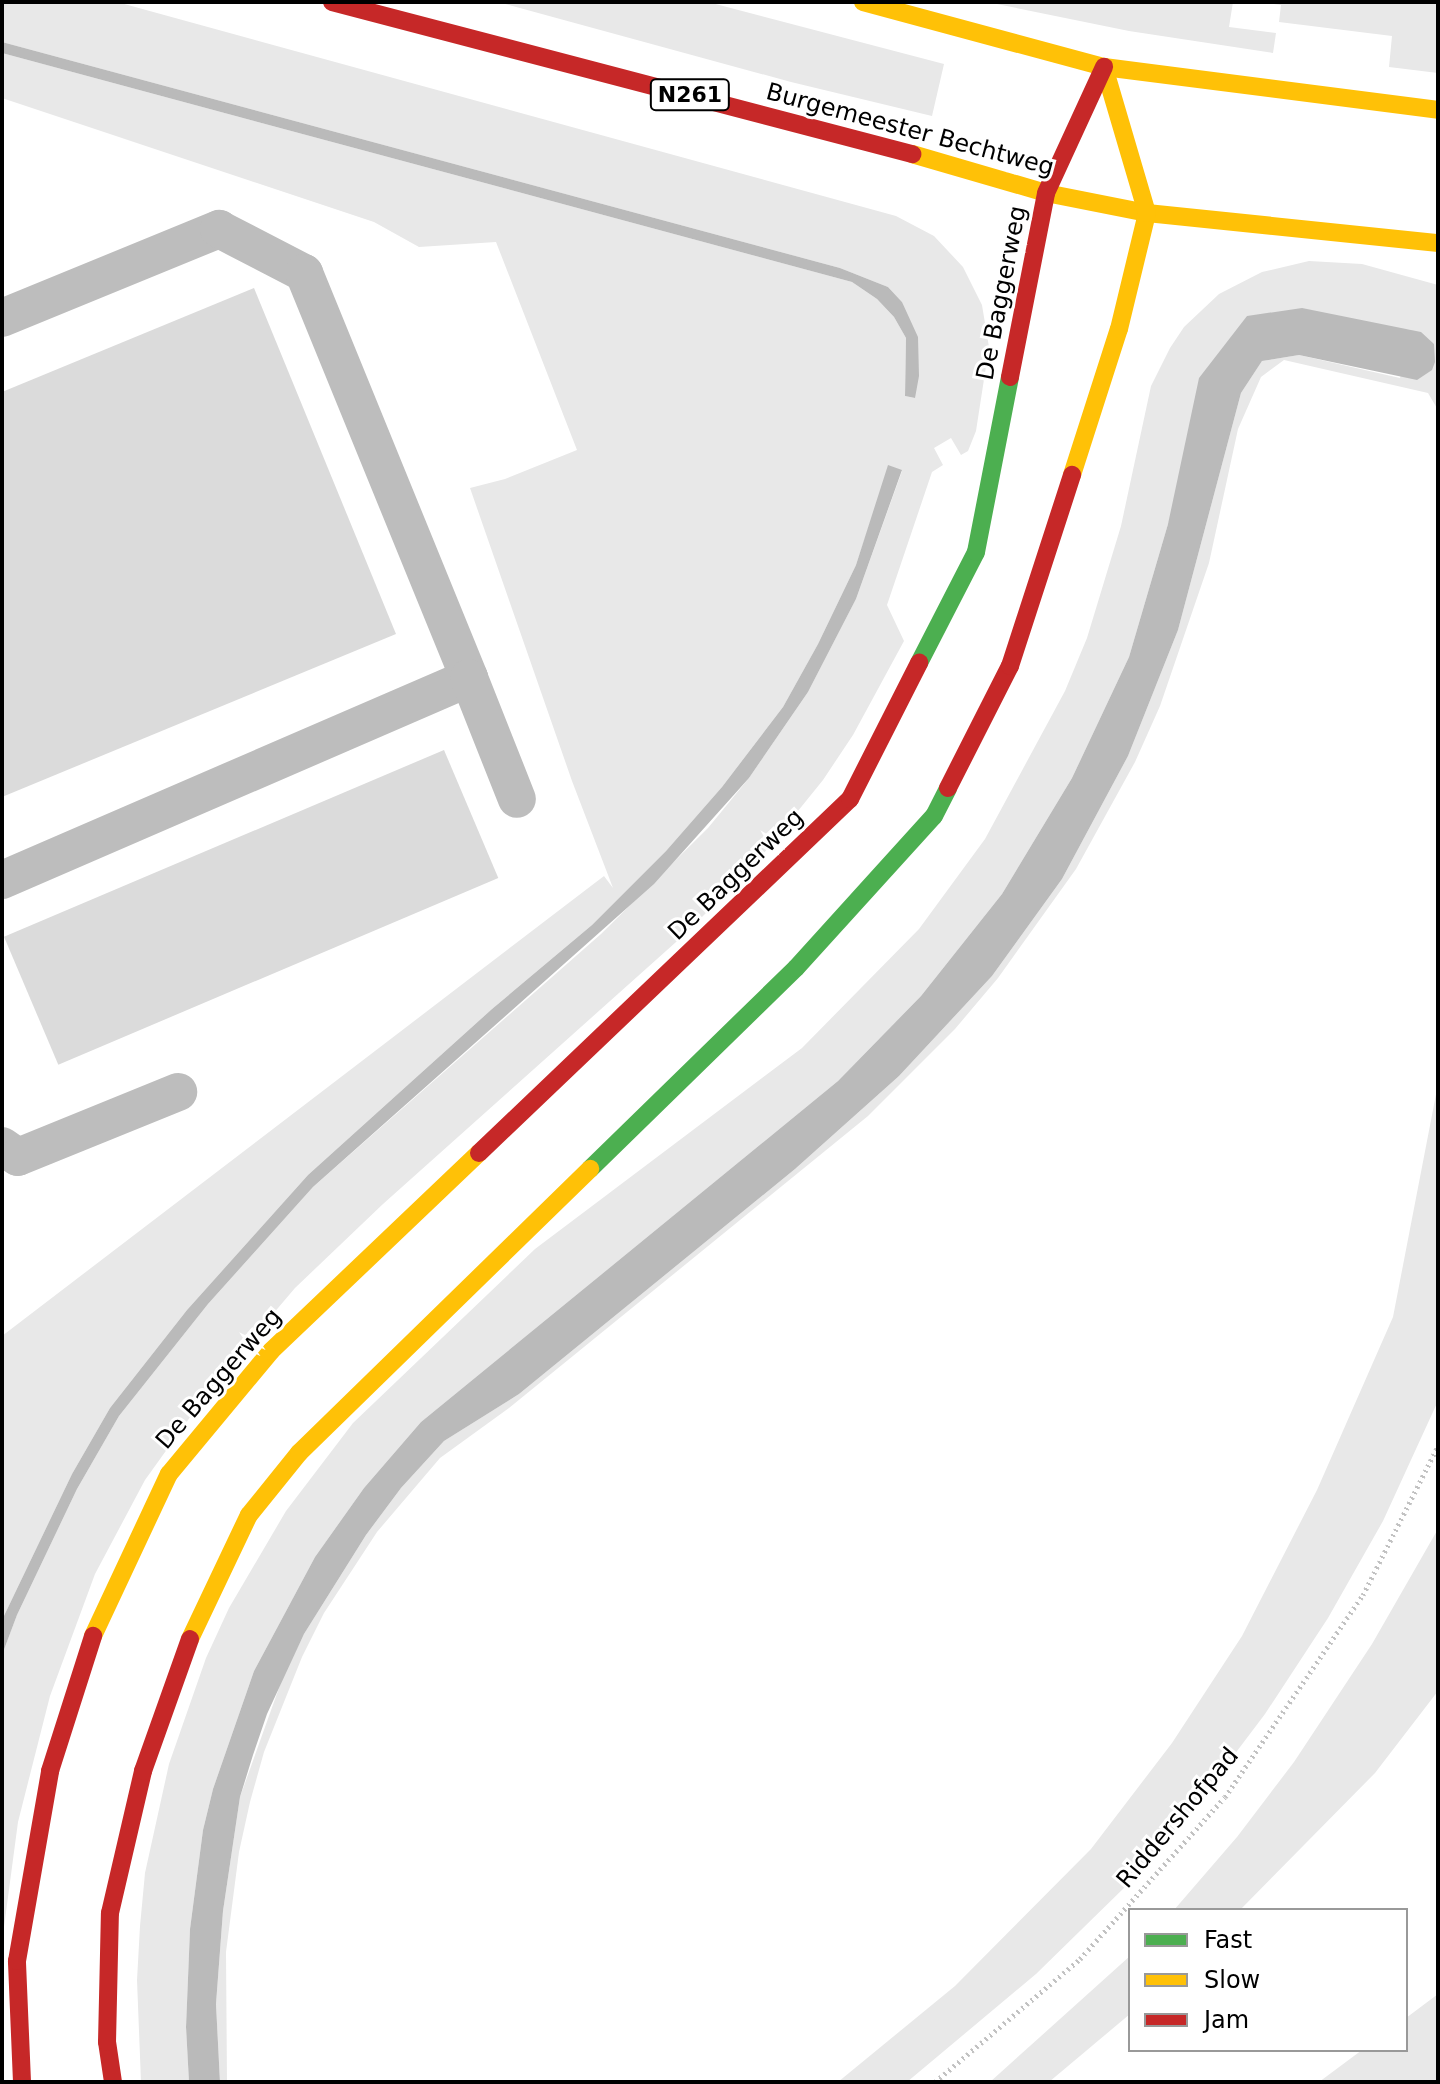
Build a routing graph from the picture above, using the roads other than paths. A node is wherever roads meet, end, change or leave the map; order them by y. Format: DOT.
graph roads {
  1 [pos="332,2"];
  2 [pos="863,2"];
  3 [pos="1104,67"];
  4 [pos="1438,110"];
  5 [pos="1046,193"];
  6 [pos="1147,213"];
  7 [pos="1438,243"];
  8 [pos="2,318"];
  9 [pos="469,678"];
  10 [pos="517,799"];
  11 [pos="2,880"];
  12 [pos="178,1092"];
  13 [pos="2,1146"];
  14 [pos="22,2082"];
  15 [pos="113,2082"];
  1 -- 5 [label="street, Burgemeester Bechtweg / N261"];
  2 -- 3 [label="street"];
  3 -- 4 [label="street"];
  3 -- 5 [label="street, De Baggerweg"];
  3 -- 6 [label="street"];
  5 -- 6 [label="street, Burgemeester Bechtweg / N261"];
  5 -- 14 [label="street, De Baggerweg"];
  6 -- 7 [label="street, Burgemeester Bechtweg / N261"];
  6 -- 15 [label="street"];
  8 -- 9 [label="lane"];
  9 -- 10 [label="lane"];
  9 -- 11 [label="lane"];
  12 -- 13 [label="lane"];
}
